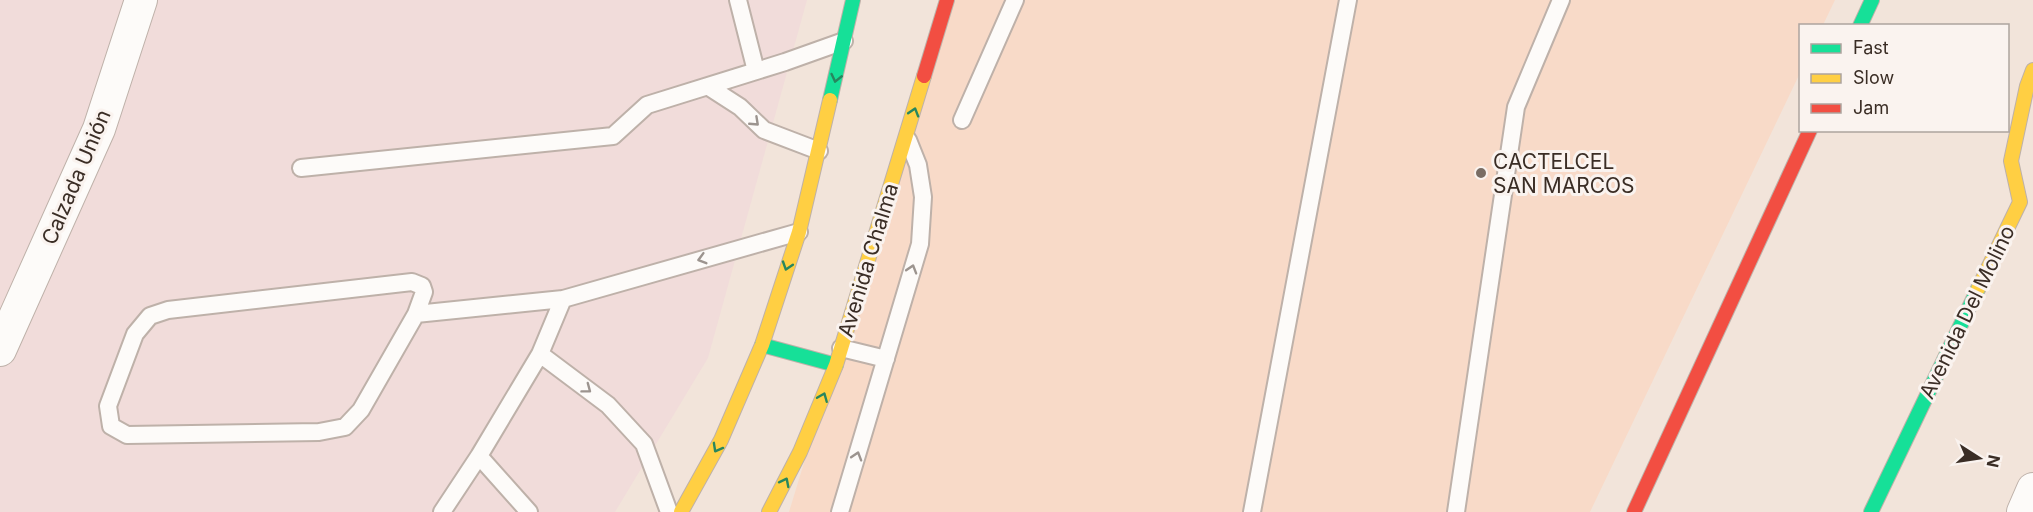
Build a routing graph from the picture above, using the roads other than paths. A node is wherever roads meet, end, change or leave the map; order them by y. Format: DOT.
graph roads {
  1 [pos="141,0"];
  2 [pos="738,0"];
  3 [pos="947,0"];
  4 [pos="1016,0"];
  5 [pos="1348,0"];
  6 [pos="1561,0"];
  7 [pos="1872,0"];
  8 [pos="850,4"];
  9 [pos="1861,24"];
  10 [pos="844,41"];
  11 [pos="756,70"];
  12 [pos="2033,70"];
  13 [pos="709,87"];
  14 [pos="962,120"];
  15 [pos="1809,132"];
  16 [pos="906,137"];
  17 [pos="819,151"];
  18 [pos="2022,166"];
  19 [pos="301,168"];
  20 [pos="2026,199"];
  21 [pos="799,232"];
  22 [pos="563,299"];
  23 [pos="416,314"];
  24 [pos="762,345"];
  25 [pos="841,348"];
  26 [pos="0,350"];
  27 [pos="540,354"];
  28 [pos="886,359"];
  29 [pos="836,365"];
  30 [pos="479,456"];
  31 [pos="2033,489"];
  32 [pos="442,512"];
  33 [pos="529,512"];
  34 [pos="669,512"];
  35 [pos="681,512"];
  36 [pos="769,512"];
  37 [pos="840,512"];
  38 [pos="1252,512"];
  39 [pos="1456,512"];
  40 [pos="1634,512"];
  41 [pos="1871,512"];
  42 [pos="2023,512"];
  1 -- 26 [label="street, Calzada Unión"];
  2 -- 11 [label="lane"];
  16 -- 3 [label="main road, Avenida Chalma, one-way"];
  4 -- 14 [label="lane"];
  5 -- 38 [label="lane"];
  6 -- 39 [label="lane"];
  7 -- 9 [label="main road"];
  8 -- 10 [label="main road"];
  10 -- 11 [label="lane"];
  10 -- 17 [label="main road, one-way"];
  11 -- 13 [label="lane"];
  12 -- 18 [label="main road, Avenida Del Molino"];
  13 -- 17 [label="lane, one-way"];
  13 -- 19 [label="lane"];
  15 -- 40 [label="main road"];
  16 -- 25 [label="main road, Avenida Chalma"];
  28 -- 16 [label="lane, one-way"];
  17 -- 21 [label="main road"];
  18 -- 20 [label="main road, Avenida Del Molino"];
  20 -- 41 [label="main road, Avenida Del Molino"];
  21 -- 22 [label="lane, one-way"];
  21 -- 24 [label="main road, one-way"];
  22 -- 23 [label="lane"];
  22 -- 27 [label="lane"];
  23 -- 23 [label="lane"];
  24 -- 29 [label="main road"];
  24 -- 35 [label="main road, one-way"];
  25 -- 28 [label="lane"];
  25 -- 29 [label="main road, Avenida Chalma"];
  27 -- 30 [label="lane"];
  27 -- 34 [label="lane, one-way"];
  37 -- 28 [label="lane, one-way"];
  36 -- 29 [label="main road, Avenida Chalma, one-way"];
  30 -- 32 [label="lane"];
  30 -- 33 [label="lane"];
  31 -- 42 [label="street"];
}
